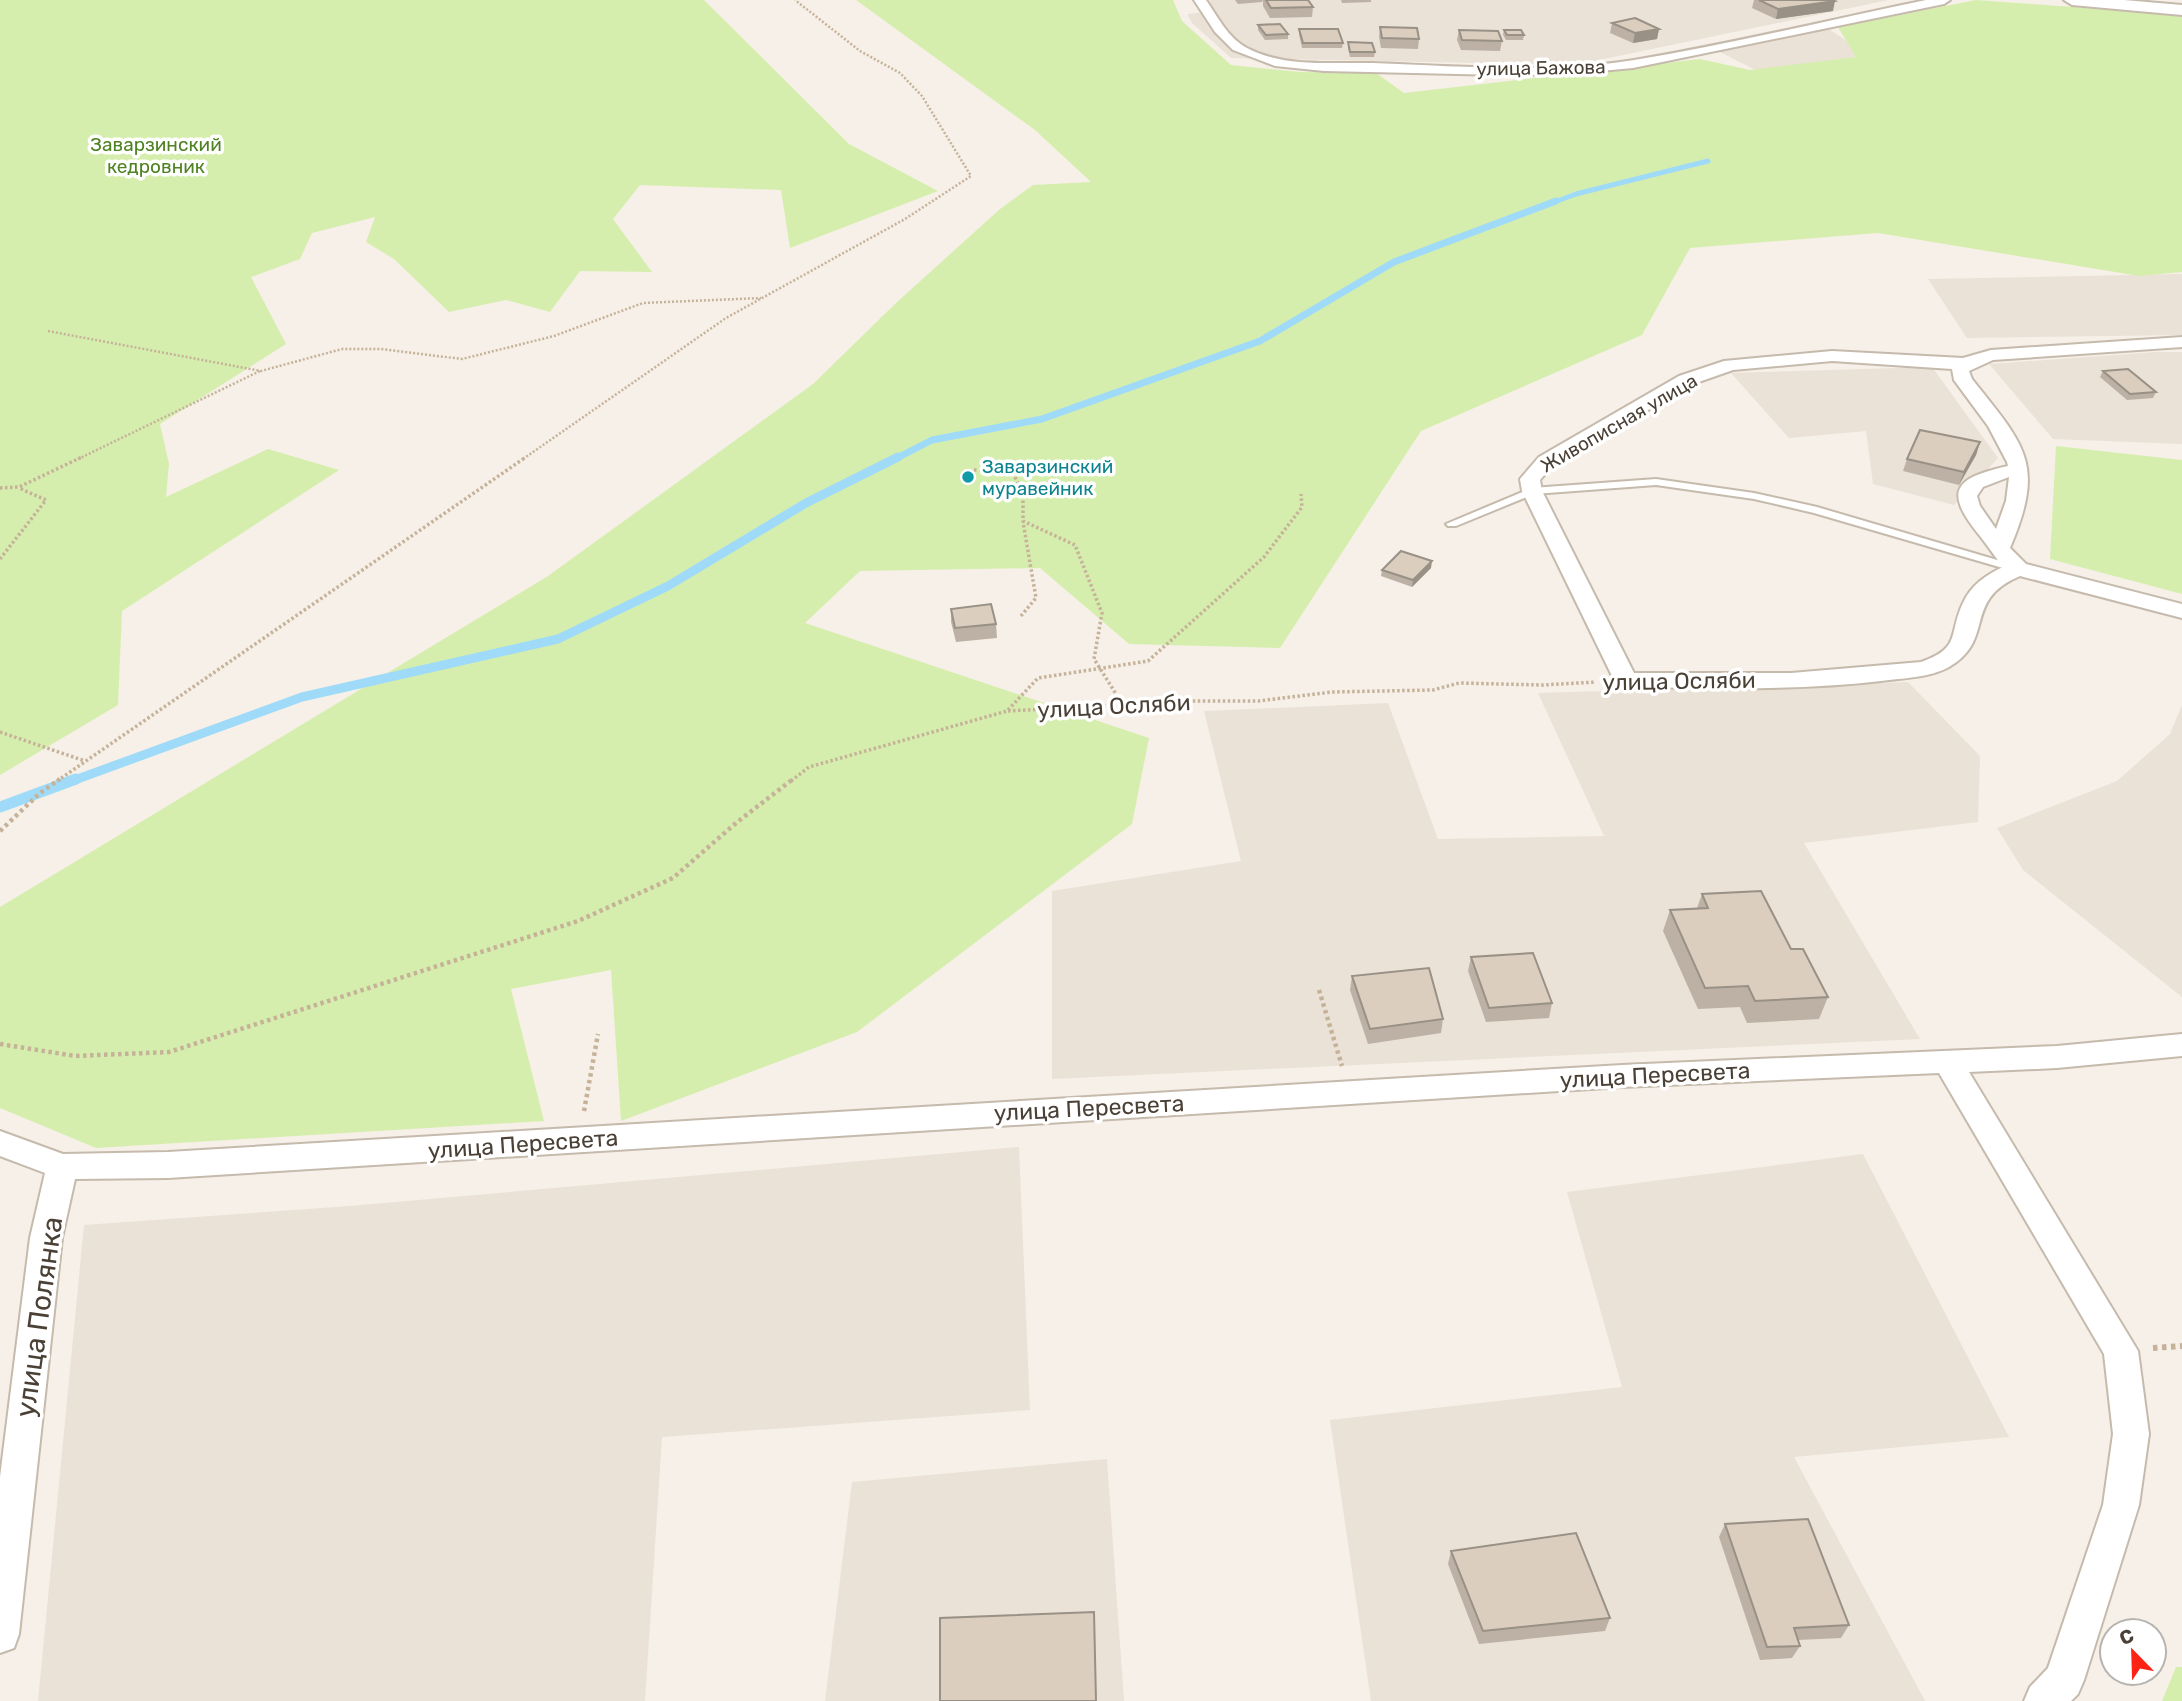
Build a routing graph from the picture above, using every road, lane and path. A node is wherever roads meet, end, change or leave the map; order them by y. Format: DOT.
graph roads {
  1 [pos="795,0"];
  2 [pos="1200,0"];
  3 [pos="1944,0"];
  4 [pos="2072,0"];
  5 [pos="2182,10"];
  6 [pos="762,298"];
  7 [pos="48,331"];
  8 [pos="2182,342"];
  9 [pos="1965,364"];
  10 [pos="261,370"];
  11 [pos="2019,469"];
  12 [pos="974,470"];
  13 [pos="19,487"];
  14 [pos="0,488"];
  15 [pos="1532,491"];
  16 [pos="1301,494"];
  17 [pos="1023,521"];
  18 [pos="1452,524"];
  19 [pos="2000,547"];
  20 [pos="0,559"];
  21 [pos="2018,569"];
  22 [pos="2182,611"];
  23 [pos="1021,616"];
  24 [pos="1100,668"];
  25 [pos="1626,680"];
  26 [pos="1123,705"];
  27 [pos="1007,711"];
  28 [pos="0,732"];
  29 [pos="86,761"];
  30 [pos="0,831"];
  31 [pos="1319,990"];
  32 [pos="598,1034"];
  33 [pos="0,1044"];
  34 [pos="2182,1045"];
  35 [pos="1947,1061"];
  36 [pos="1351,1093"];
  37 [pos="579,1140"];
  38 [pos="0,1143"];
  39 [pos="62,1167"];
  40 [pos="0,1634"];
  41 [pos="2044,1701"];
  1 -- 6 [label="path"];
  2 -- 3 [label="street, улица Бажова"];
  4 -- 5 [label="street"];
  6 -- 10 [label="path"];
  6 -- 29 [label="path"];
  7 -- 10 [label="path"];
  8 -- 9 [label="street, Живописная улица"];
  9 -- 11 [label="street"];
  9 -- 15 [label="street, Живописная улица"];
  10 -- 13 [label="path"];
  11 -- 19 [label="street"];
  11 -- 19 [label="street"];
  12 -- 17 [label="path"];
  13 -- 14 [label="path"];
  13 -- 20 [label="path"];
  15 -- 18 [label="lane"];
  15 -- 21 [label="lane"];
  15 -- 25 [label="street, Живописная улица"];
  16 -- 24 [label="path"];
  17 -- 23 [label="path"];
  17 -- 24 [label="path"];
  19 -- 21 [label="street"];
  21 -- 22 [label="street"];
  21 -- 25 [label="street, улица Осляби"];
  24 -- 26 [label="path"];
  24 -- 27 [label="path"];
  25 -- 26 [label="path, улица Осляби"];
  26 -- 27 [label="path, улица Осляби"];
  27 -- 33 [label="path, улица Осляби"];
  28 -- 29 [label="path"];
  29 -- 30 [label="path"];
  31 -- 36 [label="path"];
  32 -- 37 [label="path"];
  34 -- 35 [label="street, улица Пересвета"];
  35 -- 36 [label="street, улица Пересвета"];
  35 -- 41 [label="street"];
  36 -- 37 [label="street, улица Пересвета"];
  37 -- 39 [label="street, улица Пересвета"];
  38 -- 39 [label="street, улица Пересвета"];
  39 -- 40 [label="street, улица Полянка"];
}
